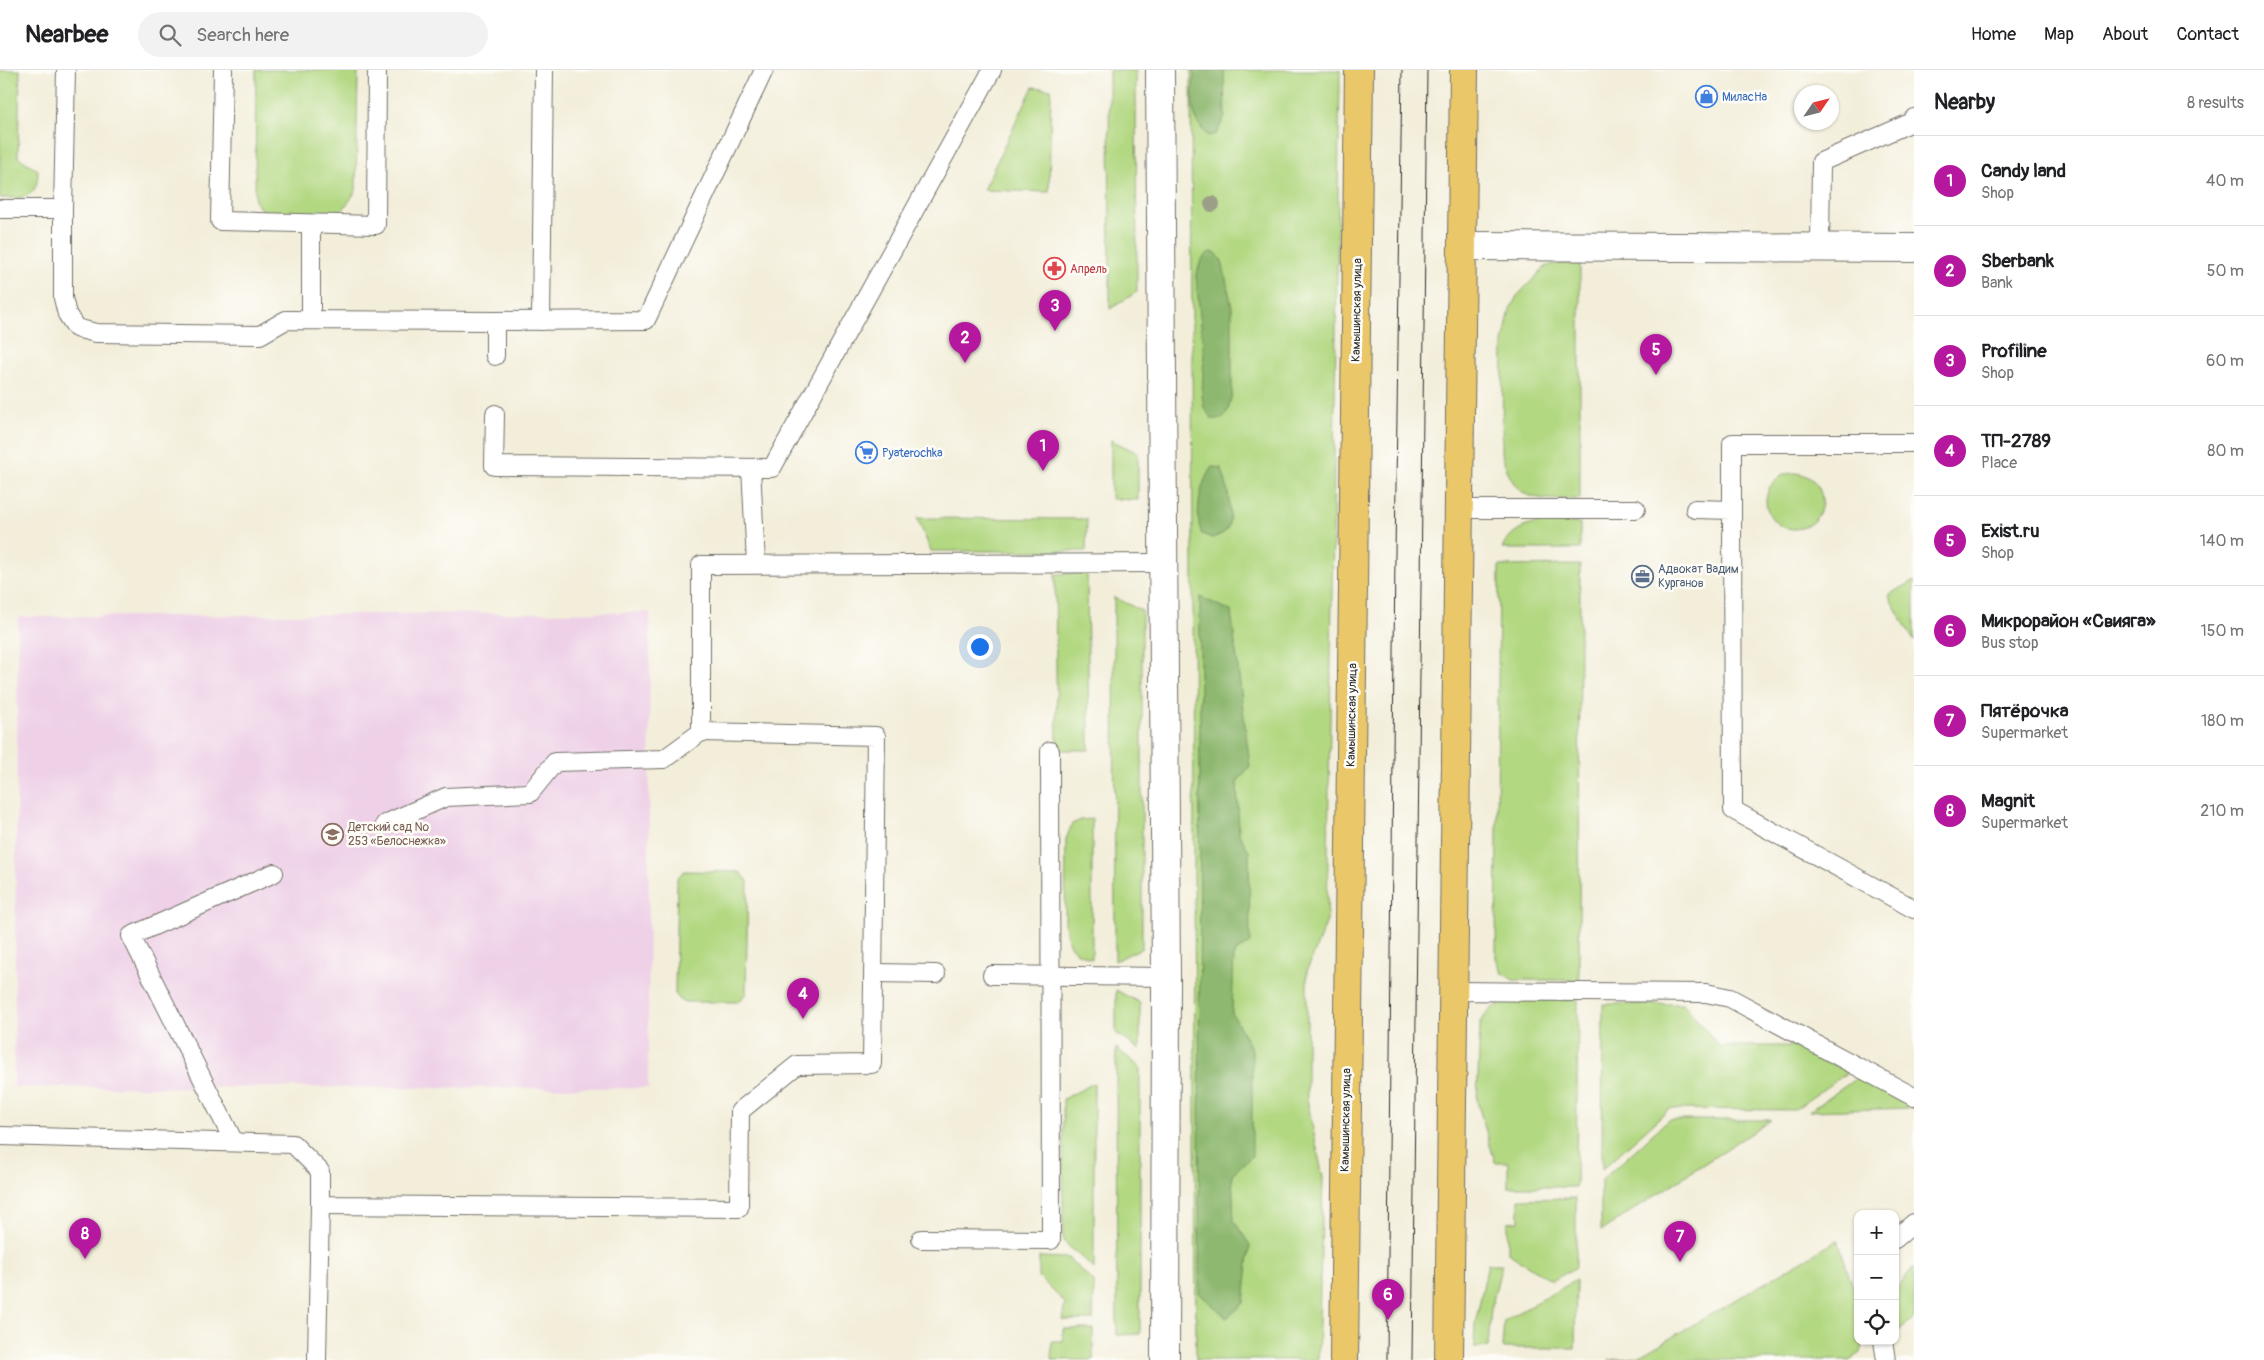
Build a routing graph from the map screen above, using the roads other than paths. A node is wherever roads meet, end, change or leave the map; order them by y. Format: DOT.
graph roads {
  1 [pos="66,70"];
  2 [pos="223,70"];
  3 [pos="377,70"];
  4 [pos="544,70"];
  5 [pos="764,70"];
  6 [pos="992,70"];
  7 [pos="1160,70"];
  8 [pos="1359,70"];
  9 [pos="1464,70"];
  10 [pos="1914,118"];
  11 [pos="0,209"];
  12 [pos="63,209"];
  13 [pos="311,224"];
  14 [pos="1462,246"];
  15 [pos="1820,248"];
  16 [pos="1914,248"];
  17 [pos="311,320"];
  18 [pos="541,321"];
  19 [pos="495,322"];
  20 [pos="495,356"];
  21 [pos="495,414"];
  22 [pos="1914,444"];
  23 [pos="751,468"];
  24 [pos="1458,509"];
  25 [pos="1636,509"];
  26 [pos="1695,509"];
  27 [pos="1732,510"];
  28 [pos="1165,563"];
  29 [pos="756,564"];
  30 [pos="701,732"];
  31 [pos="1050,751"];
  32 [pos="385,824"];
  33 [pos="274,873"];
  34 [pos="1914,909"];
  35 [pos="874,973"];
  36 [pos="936,974"];
  37 [pos="992,975"];
  38 [pos="1052,976"];
  39 [pos="1166,977"];
  40 [pos="1452,991"];
  41 [pos="1914,1097"];
  42 [pos="0,1136"];
  43 [pos="234,1142"];
  44 [pos="320,1205"];
  45 [pos="1914,1223"];
  46 [pos="1899,1236"];
  47 [pos="921,1239"];
  48 [pos="1884,1345"];
  49 [pos="317,1360"];
  50 [pos="1164,1360"];
  51 [pos="1344,1360"];
  52 [pos="1449,1360"];
  53 [pos="1886,1360"];
  1 -- 12 [label="lane"];
  2 -- 13 [label="lane"];
  3 -- 13 [label="lane"];
  4 -- 18 [label="lane"];
  5 -- 18 [label="lane"];
  6 -- 23 [label="lane"];
  7 -- 28 [label="street"];
  8 -- 51 [label="main road, Камышинская улица"];
  9 -- 14 [label="main road"];
  10 -- 15 [label="lane"];
  11 -- 12 [label="lane"];
  12 -- 17 [label="lane"];
  13 -- 17 [label="lane"];
  14 -- 15 [label="street"];
  14 -- 24 [label="main road"];
  15 -- 16 [label="street"];
  17 -- 19 [label="lane"];
  18 -- 19 [label="lane"];
  19 -- 20 [label="lane"];
  21 -- 23 [label="lane"];
  22 -- 27 [label="lane"];
  23 -- 29 [label="lane"];
  24 -- 25 [label="lane"];
  24 -- 40 [label="main road"];
  26 -- 27 [label="lane"];
  27 -- 34 [label="lane"];
  28 -- 29 [label="lane"];
  28 -- 39 [label="street"];
  29 -- 30 [label="lane"];
  30 -- 32 [label="lane"];
  30 -- 35 [label="lane"];
  31 -- 38 [label="lane"];
  33 -- 43 [label="lane"];
  35 -- 36 [label="lane"];
  35 -- 44 [label="lane"];
  37 -- 38 [label="lane"];
  38 -- 39 [label="lane"];
  38 -- 47 [label="lane"];
  39 -- 50 [label="street"];
  40 -- 41 [label="lane"];
  40 -- 52 [label="main road"];
  42 -- 43 [label="lane"];
  43 -- 44 [label="lane"];
  44 -- 49 [label="lane"];
  45 -- 46 [label="lane"];
  48 -- 53 [label="lane"];
}
